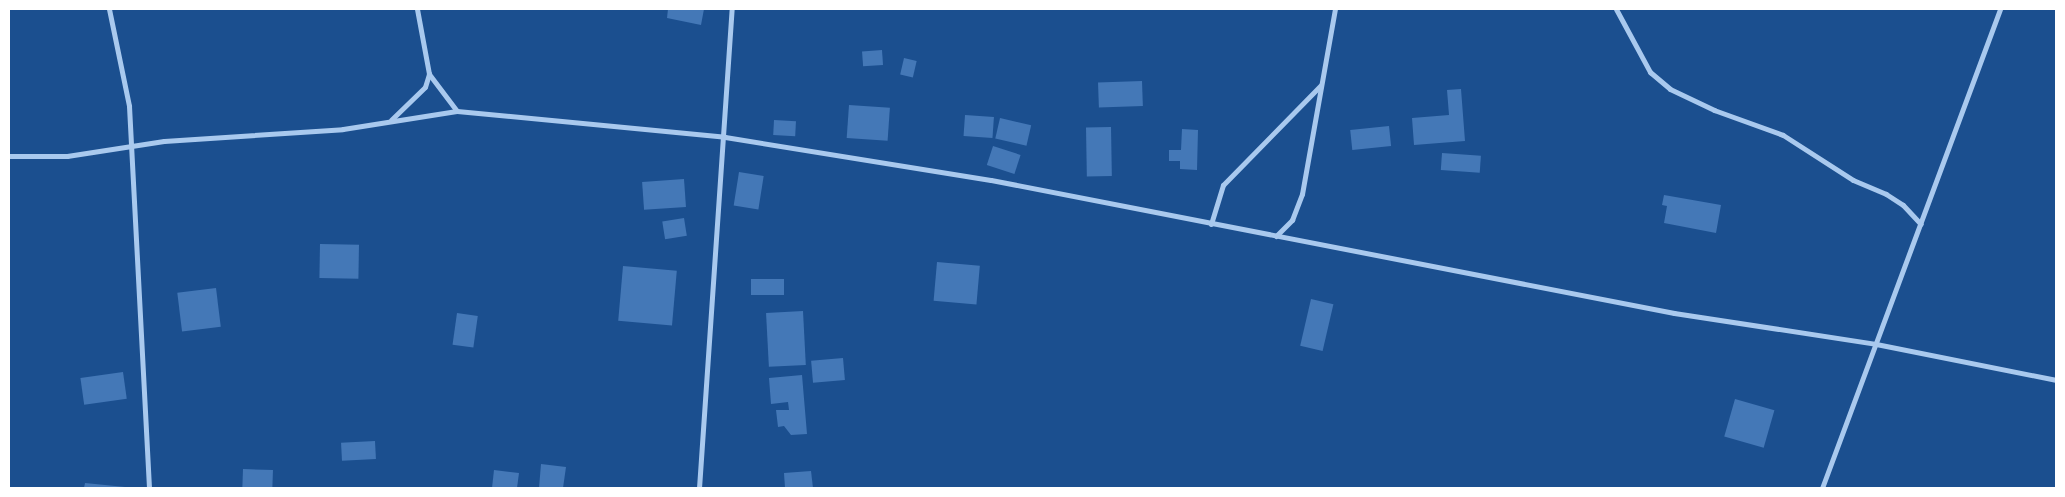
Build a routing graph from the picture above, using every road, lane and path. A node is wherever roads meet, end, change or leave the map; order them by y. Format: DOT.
graph roads {
  1 [pos="109,9"];
  2 [pos="417,9"];
  3 [pos="732,9"];
  4 [pos="1335,9"];
  5 [pos="1616,9"];
  6 [pos="2000,9"];
  7 [pos="429,74"];
  8 [pos="1322,84"];
  9 [pos="457,112"];
  10 [pos="389,122"];
  11 [pos="725,137"];
  12 [pos="130,148"];
  13 [pos="9,156"];
  14 [pos="1210,224"];
  15 [pos="1921,224"];
  16 [pos="1276,236"];
  17 [pos="1876,344"];
  18 [pos="2056,380"];
  19 [pos="148,488"];
  20 [pos="698,488"];
  21 [pos="1822,488"];
  1 -- 12 [label="street"];
  2 -- 7 [label="street"];
  3 -- 11 [label="street"];
  4 -- 8 [label="street"];
  5 -- 15 [label="street"];
  6 -- 15 [label="street"];
  7 -- 9 [label="street"];
  7 -- 10 [label="street"];
  8 -- 14 [label="street"];
  8 -- 16 [label="street"];
  9 -- 10 [label="street"];
  9 -- 11 [label="street"];
  10 -- 12 [label="street"];
  11 -- 14 [label="street"];
  11 -- 20 [label="street"];
  12 -- 13 [label="street"];
  12 -- 19 [label="street"];
  14 -- 16 [label="street"];
  15 -- 17 [label="street"];
  16 -- 17 [label="street"];
  17 -- 18 [label="street"];
  17 -- 21 [label="street"];
}
